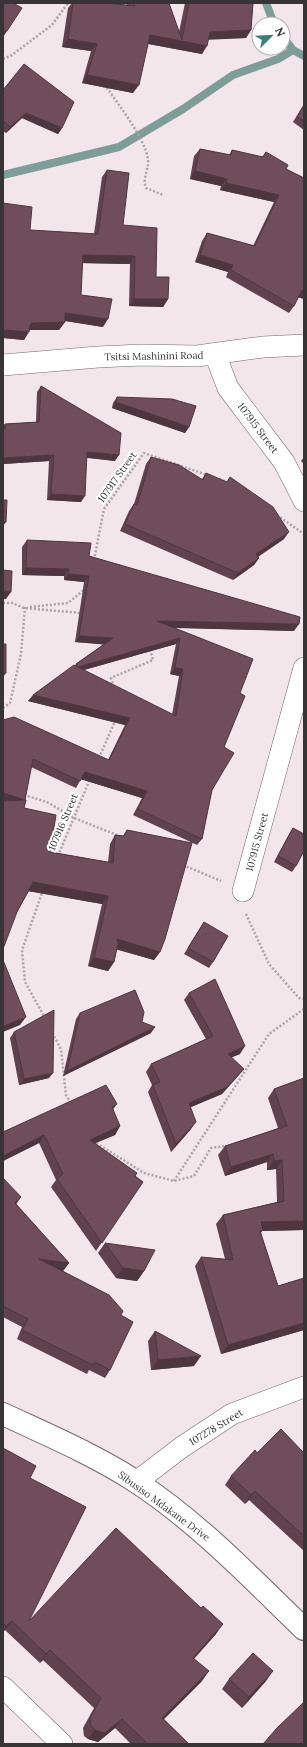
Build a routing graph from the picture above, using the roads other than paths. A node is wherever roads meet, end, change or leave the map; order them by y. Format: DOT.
graph roads {
  1 [pos="304,345"];
  2 [pos="215,354"];
  3 [pos="3,364"];
  4 [pos="304,501"];
  5 [pos="304,668"];
  6 [pos="243,891"];
  7 [pos="304,1387"];
  8 [pos="3,1414"];
  9 [pos="136,1482"];
  10 [pos="304,1628"];
  11 [pos="3,1687"];
  12 [pos="62,1744"];
  1 -- 2 [label="street, Tsitsi Mashinini Road"];
  2 -- 3 [label="street, Tsitsi Mashinini Road"];
  2 -- 4 [label="street, 107915 Street"];
  5 -- 6 [label="street, 107915 Street"];
  7 -- 9 [label="street, 107278 Street"];
  8 -- 9 [label="street, Sibusiso Mdakane Drive"];
  9 -- 10 [label="street, Sibusiso Mdakane Drive"];
  11 -- 12 [label="street"];
}
